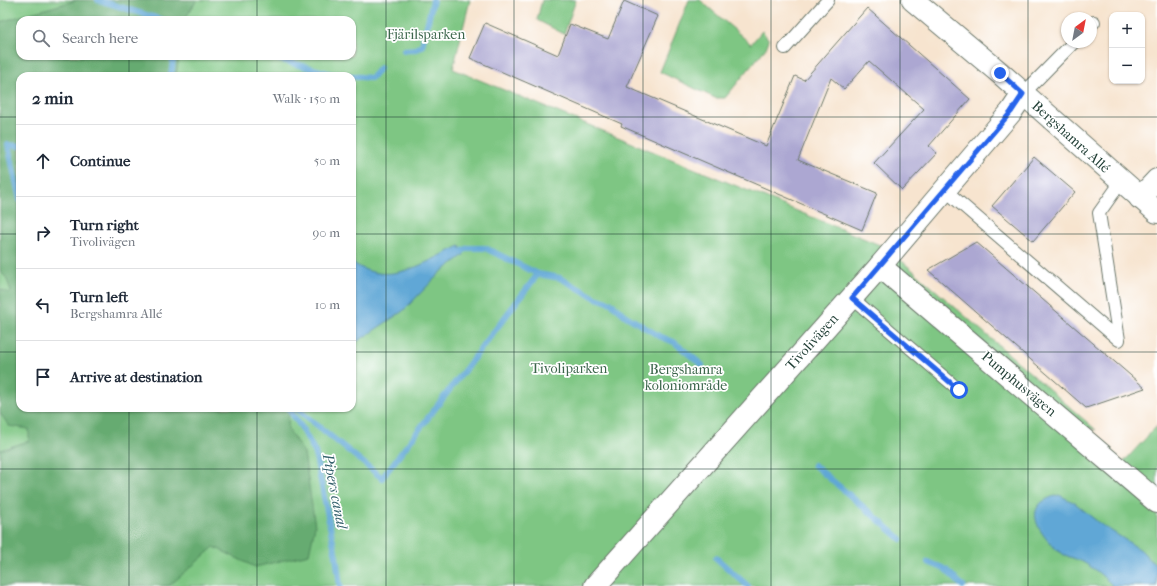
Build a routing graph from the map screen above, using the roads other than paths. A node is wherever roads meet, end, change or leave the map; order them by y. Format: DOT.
graph roads {
  1 [pos="828,0"];
  2 [pos="913,0"];
  3 [pos="786,48"];
  4 [pos="1068,48"];
  5 [pos="1023,94"];
  6 [pos="1157,180"];
  7 [pos="1121,182"];
  8 [pos="945,190"];
  9 [pos="1140,198"];
  10 [pos="1157,212"];
  11 [pos="880,266"];
  12 [pos="852,298"];
  13 [pos="959,390"];
  14 [pos="1157,502"];
  15 [pos="595,586"];
  1 -- 3 [label="lane"];
  2 -- 5 [label="street, Bergshamra Allé"];
  4 -- 5 [label="lane"];
  5 -- 7 [label="street, Bergshamra Allé"];
  5 -- 8 [label="street, Tivolivägen"];
  6 -- 9 [label="street"];
  7 -- 8 [label="lane"];
  7 -- 9 [label="street, Bergshamra Allé"];
  8 -- 11 [label="street, Tivolivägen"];
  9 -- 10 [label="street, Bergshamra Allé"];
  11 -- 12 [label="street, Tivolivägen"];
  11 -- 14 [label="street, Pumphusvägen"];
  12 -- 13 [label="lane"];
  12 -- 15 [label="street, Tivolivägen"];
}
